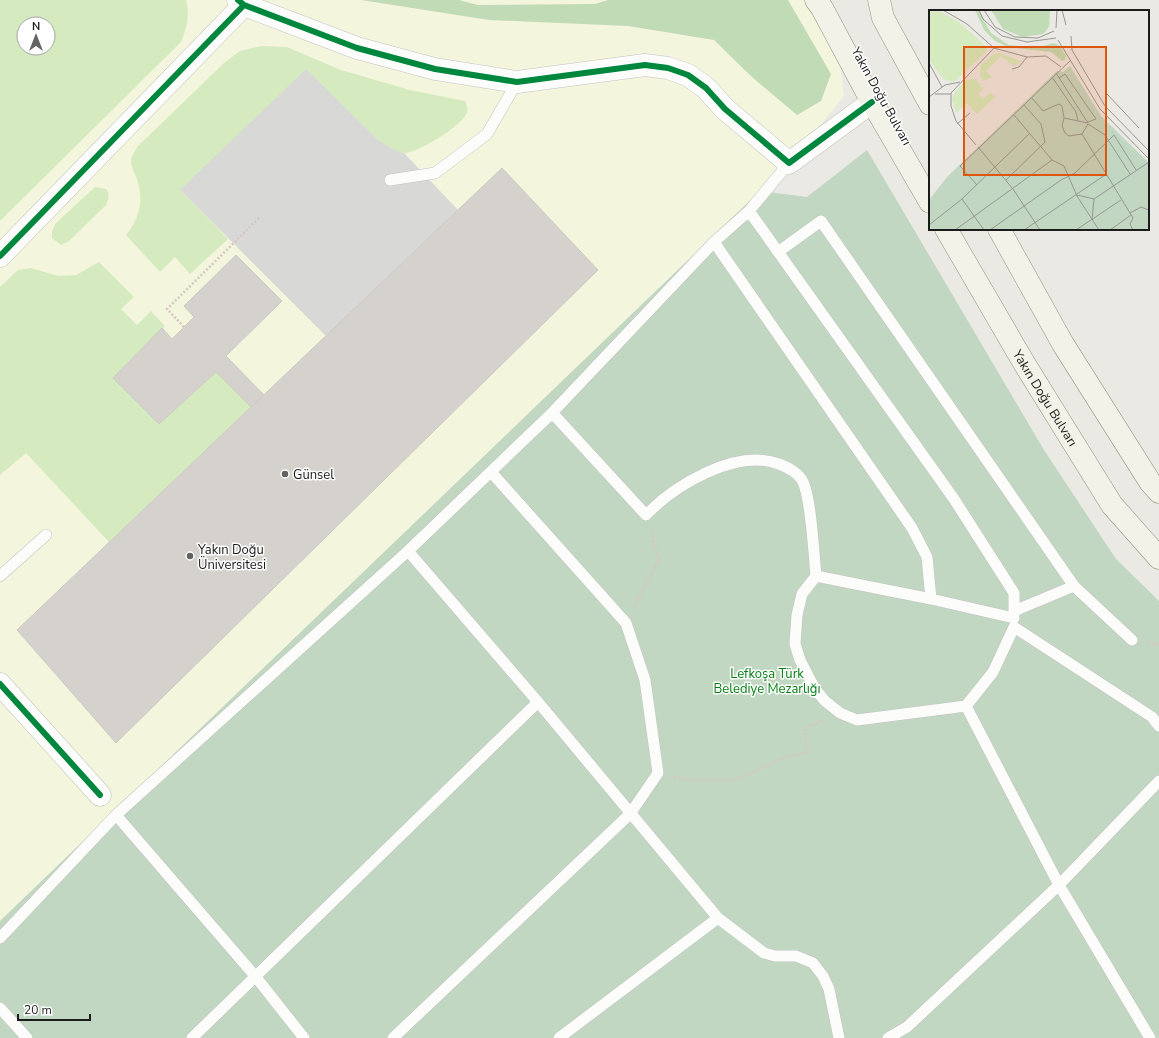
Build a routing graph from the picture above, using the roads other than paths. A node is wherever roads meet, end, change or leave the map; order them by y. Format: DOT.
graph roads {
  1 [pos="816,0"];
  2 [pos="879,0"];
  3 [pos="241,3"];
  4 [pos="517,82"];
  5 [pos="872,102"];
  6 [pos="929,102"];
  7 [pos="789,163"];
  8 [pos="390,180"];
  9 [pos="929,200"];
  10 [pos="749,210"];
  11 [pos="947,230"];
  12 [pos="1000,230"];
  13 [pos="714,242"];
  14 [pos="778,252"];
  15 [pos="0,256"];
  16 [pos="550,415"];
  17 [pos="491,472"];
  18 [pos="1159,492"];
  19 [pos="46,534"];
  20 [pos="408,551"];
  21 [pos="1159,558"];
  22 [pos="0,576"];
  23 [pos="816,576"];
  24 [pos="1074,586"];
  25 [pos="931,599"];
  26 [pos="1014,619"];
  27 [pos="1132,640"];
  28 [pos="0,684"];
  29 [pos="538,702"];
  30 [pos="966,706"];
  31 [pos="1159,726"];
  32 [pos="1159,781"];
  33 [pos="100,795"];
  34 [pos="630,814"];
  35 [pos="116,815"];
  36 [pos="1059,885"];
  37 [pos="718,918"];
  38 [pos="0,938"];
  39 [pos="256,976"];
  40 [pos="0,1008"];
  41 [pos="27,1038"];
  42 [pos="192,1038"];
  43 [pos="304,1038"];
  44 [pos="393,1038"];
  45 [pos="559,1038"];
  46 [pos="839,1038"];
  47 [pos="888,1038"];
  48 [pos="1150,1038"];
  1 -- 5 [label="main road, Yakın Doğu Bulvarı"];
  2 -- 6 [label="main road"];
  3 -- 4 [label="street"];
  3 -- 15 [label="street"];
  4 -- 7 [label="street"];
  4 -- 8 [label="lane"];
  5 -- 7 [label="street"];
  5 -- 9 [label="main road, Yakın Doğu Bulvarı"];
  7 -- 10 [label="lane"];
  10 -- 13 [label="lane"];
  10 -- 14 [label="lane"];
  11 -- 21 [label="main road, Yakın Doğu Bulvarı"];
  12 -- 18 [label="main road"];
  13 -- 16 [label="lane"];
  13 -- 25 [label="lane"];
  14 -- 24 [label="lane"];
  14 -- 26 [label="lane"];
  16 -- 17 [label="lane"];
  16 -- 23 [label="lane"];
  17 -- 20 [label="lane"];
  17 -- 34 [label="lane"];
  19 -- 22 [label="lane"];
  20 -- 29 [label="lane"];
  20 -- 35 [label="lane"];
  23 -- 25 [label="lane"];
  23 -- 30 [label="lane"];
  24 -- 26 [label="lane"];
  24 -- 27 [label="lane"];
  25 -- 26 [label="lane"];
  26 -- 30 [label="lane"];
  26 -- 31 [label="lane"];
  28 -- 33 [label="street"];
  29 -- 34 [label="lane"];
  29 -- 39 [label="lane"];
  30 -- 36 [label="lane"];
  32 -- 36 [label="lane"];
  34 -- 37 [label="lane"];
  34 -- 44 [label="lane"];
  35 -- 38 [label="lane"];
  35 -- 39 [label="lane"];
  36 -- 47 [label="lane"];
  36 -- 48 [label="lane"];
  37 -- 45 [label="lane"];
  37 -- 46 [label="lane"];
  39 -- 42 [label="lane"];
  39 -- 43 [label="lane"];
  40 -- 41 [label="lane"];
}
